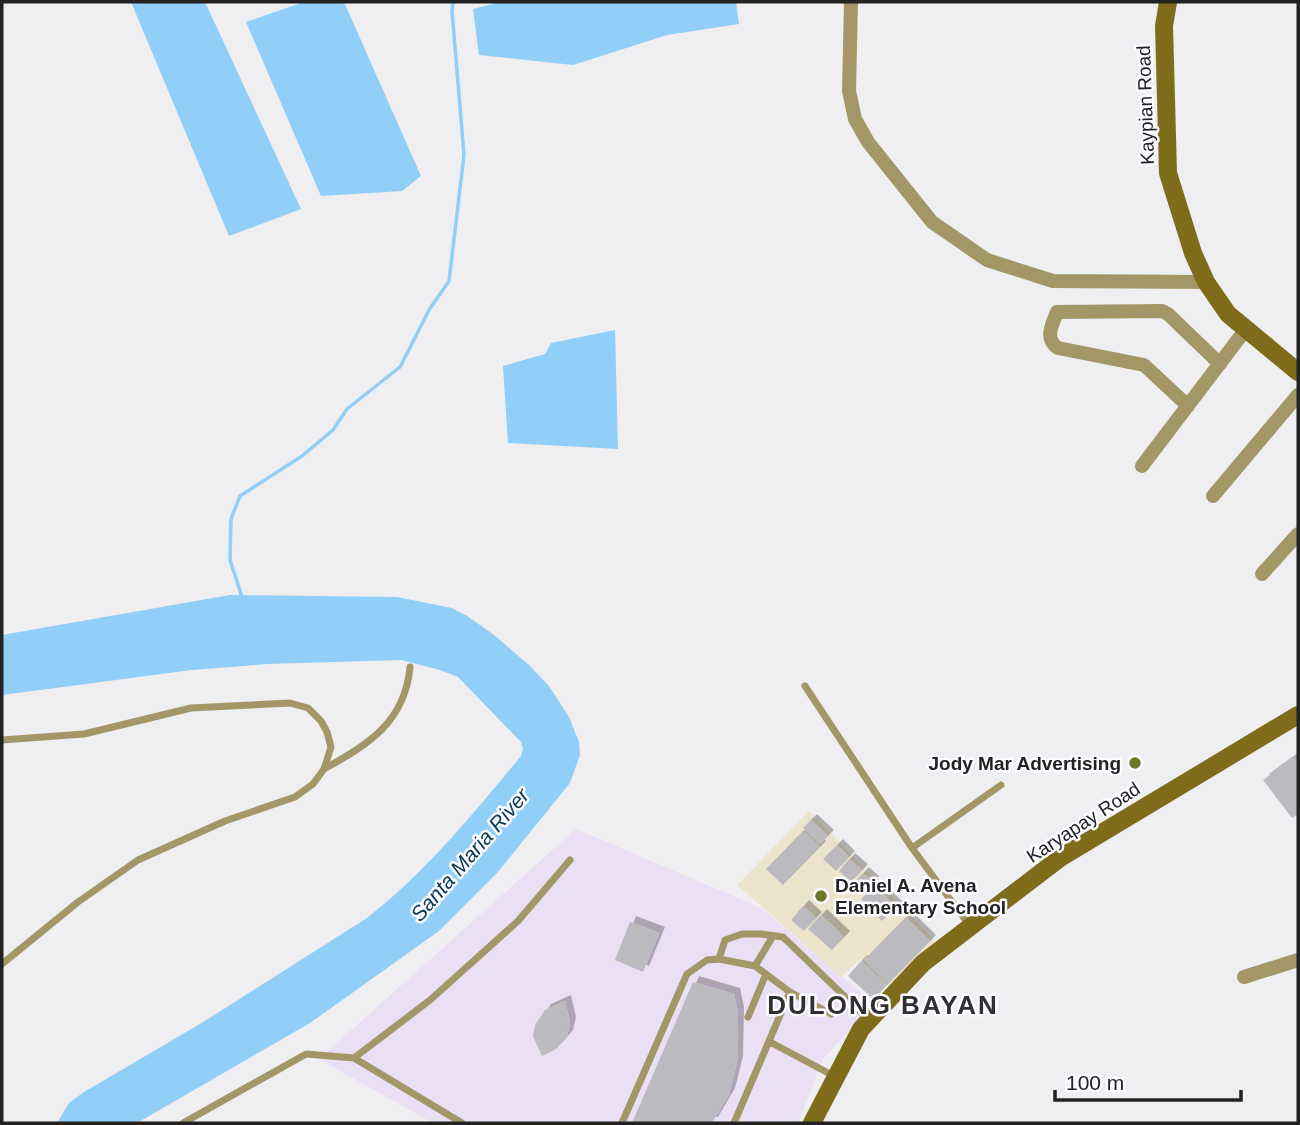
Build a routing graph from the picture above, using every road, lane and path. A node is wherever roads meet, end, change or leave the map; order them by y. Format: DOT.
graph roads {
  1 [pos="851,2"];
  2 [pos="1168,2"];
  3 [pos="1206,282"];
  4 [pos="1246,329"];
  5 [pos="1220,364"];
  6 [pos="1298,372"];
  7 [pos="1298,395"];
  8 [pos="1188,406"];
  9 [pos="1142,466"];
  10 [pos="1213,496"];
  11 [pos="1298,534"];
  12 [pos="1262,575"];
  13 [pos="410,667"];
  14 [pos="805,686"];
  15 [pos="1298,715"];
  16 [pos="2,740"];
  17 [pos="324,769"];
  18 [pos="1001,785"];
  19 [pos="912,848"];
  20 [pos="570,860"];
  21 [pos="971,927"];
  22 [pos="773,936"];
  23 [pos="719,959"];
  24 [pos="1298,960"];
  25 [pos="2,964"];
  26 [pos="755,966"];
  27 [pos="765,974"];
  28 [pos="1244,977"];
  29 [pos="790,992"];
  30 [pos="831,1014"];
  31 [pos="748,1017"];
  32 [pos="870,1020"];
  33 [pos="770,1042"];
  34 [pos="354,1058"];
  35 [pos="836,1077"];
  36 [pos="183,1123"];
  37 [pos="462,1123"];
  38 [pos="622,1123"];
  39 [pos="734,1123"];
  40 [pos="812,1123"];
  1 -- 3 [label="street"];
  2 -- 3 [label="main road, Kaypian Road"];
  3 -- 4 [label="main road, Kaypian Road"];
  4 -- 5 [label="street"];
  4 -- 6 [label="main road, Kaypian Road"];
  5 -- 8 [label="street"];
  5 -- 8 [label="street"];
  7 -- 10 [label="street"];
  8 -- 9 [label="street"];
  11 -- 12 [label="street"];
  13 -- 17 [label="lane"];
  14 -- 19 [label="lane"];
  15 -- 21 [label="main road, Karyapay Road"];
  16 -- 17 [label="lane"];
  17 -- 25 [label="lane"];
  18 -- 19 [label="lane"];
  19 -- 21 [label="lane"];
  20 -- 34 [label="lane"];
  21 -- 32 [label="main road, Karyapay Road"];
  22 -- 23 [label="lane"];
  22 -- 26 [label="lane"];
  22 -- 32 [label="lane"];
  23 -- 26 [label="lane"];
  23 -- 38 [label="lane"];
  24 -- 28 [label="street"];
  26 -- 27 [label="lane"];
  27 -- 29 [label="lane"];
  27 -- 31 [label="lane"];
  29 -- 30 [label="lane"];
  29 -- 33 [label="lane"];
  32 -- 35 [label="main road, Karyapay Road"];
  33 -- 35 [label="lane"];
  33 -- 39 [label="lane"];
  34 -- 36 [label="lane"];
  34 -- 37 [label="lane"];
  35 -- 40 [label="main road, Karyapay Road"];
}
